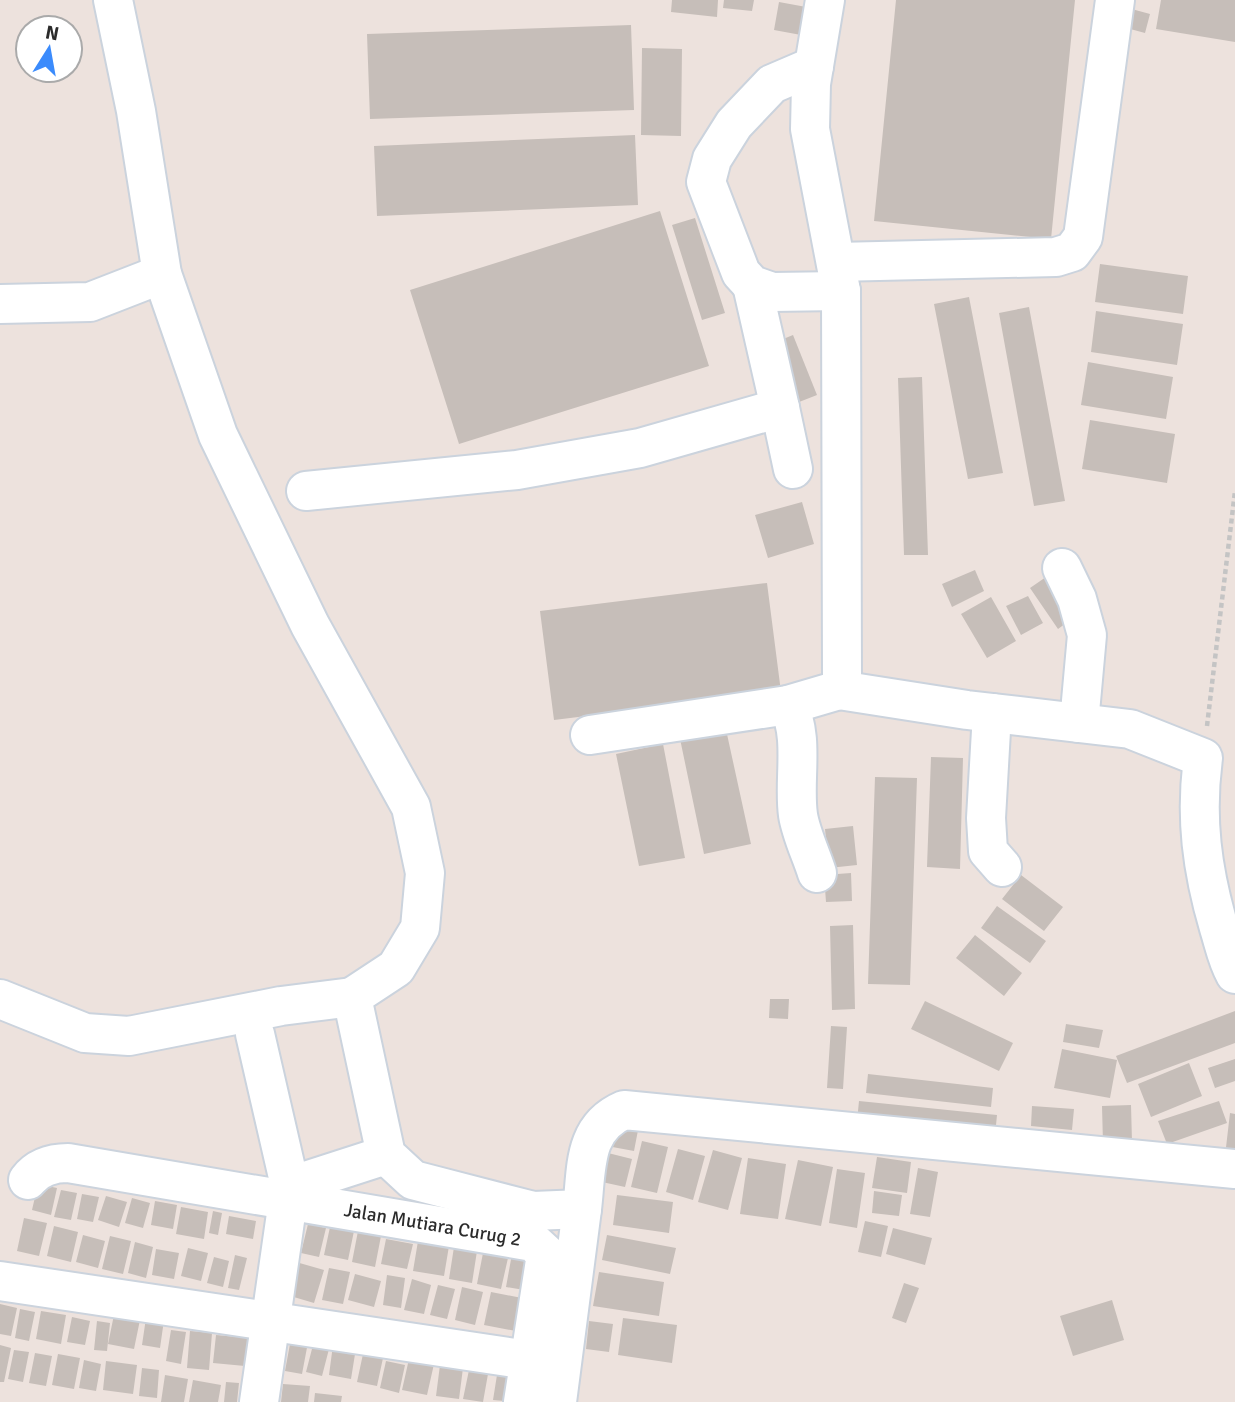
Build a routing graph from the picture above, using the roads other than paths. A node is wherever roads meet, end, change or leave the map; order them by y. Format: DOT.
graph roads {
  1 [pos="113,0"];
  2 [pos="825,0"];
  3 [pos="1115,0"];
  4 [pos="814,66"];
  5 [pos="162,274"];
  6 [pos="838,277"];
  7 [pos="752,285"];
  8 [pos="0,304"];
  9 [pos="780,408"];
  10 [pos="793,468"];
  11 [pos="306,491"];
  12 [pos="1062,568"];
  13 [pos="839,690"];
  14 [pos="788,705"];
  15 [pos="992,713"];
  16 [pos="1079,723"];
  17 [pos="590,735"];
  18 [pos="1002,867"];
  19 [pos="817,873"];
  20 [pos="1235,974"];
  21 [pos="352,997"];
  22 [pos="0,999"];
  23 [pos="255,1034"];
  24 [pos="386,1155"];
  25 [pos="1235,1169"];
  26 [pos="27,1180"];
  27 [pos="290,1194"];
  28 [pos="582,1209"];
  29 [pos="0,1281"];
  30 [pos="270,1322"];
  31 [pos="528,1360"];
  32 [pos="259,1402"];
  33 [pos="523,1402"];
  34 [pos="557,1402"];
  1 -- 5 [label="street"];
  2 -- 4 [label="street"];
  3 -- 6 [label="street"];
  4 -- 6 [label="street"];
  4 -- 7 [label="street"];
  5 -- 8 [label="street"];
  5 -- 21 [label="street"];
  6 -- 7 [label="street"];
  6 -- 13 [label="street"];
  7 -- 9 [label="street"];
  9 -- 10 [label="street"];
  9 -- 11 [label="street"];
  12 -- 16 [label="street"];
  13 -- 14 [label="street"];
  13 -- 15 [label="street"];
  14 -- 17 [label="street"];
  14 -- 19 [label="street"];
  15 -- 16 [label="street"];
  15 -- 18 [label="street"];
  16 -- 20 [label="street"];
  21 -- 22 [label="street"];
  21 -- 24 [label="street"];
  23 -- 27 [label="street"];
  24 -- 27 [label="street"];
  24 -- 28 [label="street"];
  25 -- 28 [label="street"];
  26 -- 27 [label="street, Jalan Mutiara Curug 2"];
  27 -- 30 [label="street"];
  27 -- 31 [label="street, Jalan Mutiara Curug 2"];
  28 -- 34 [label="street"];
  29 -- 30 [label="street"];
  30 -- 31 [label="street"];
  30 -- 32 [label="street"];
  31 -- 33 [label="street, Jalan Mutiara Curug 2"];
}
